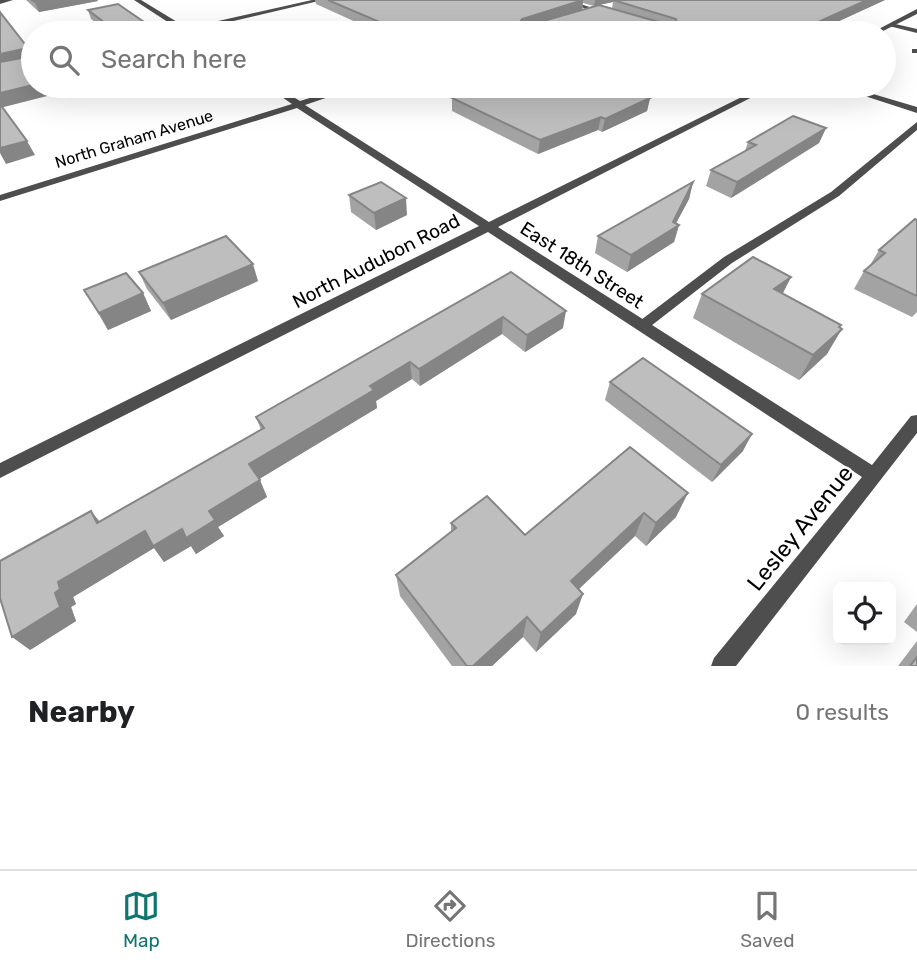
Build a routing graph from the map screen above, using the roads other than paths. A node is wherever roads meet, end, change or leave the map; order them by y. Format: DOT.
graph roads {
  1 [pos="10,0"];
  2 [pos="137,0"];
  3 [pos="320,0"];
  4 [pos="562,0"];
  5 [pos="0,2"];
  6 [pos="596,11"];
  7 [pos="609,11"];
  8 [pos="917,11"];
  9 [pos="584,15"];
  10 [pos="170,21"];
  11 [pos="233,21"];
  12 [pos="896,22"];
  13 [pos="896,26"];
  14 [pos="917,31"];
  15 [pos="289,98"];
  16 [pos="318,98"];
  17 [pos="746,98"];
  18 [pos="878,98"];
  19 [pos="299,104"];
  20 [pos="917,110"];
  21 [pos="917,125"];
  22 [pos="0,198"];
  23 [pos="488,227"];
  24 [pos="642,326"];
  25 [pos="917,421"];
  26 [pos="0,471"];
  27 [pos="874,476"];
  28 [pos="722,666"];
  1 -- 5 [label="street"];
  2 -- 10 [label="street"];
  3 -- 11 [label="street"];
  4 -- 6 [label="street"];
  6 -- 7 [label="street"];
  6 -- 9 [label="street"];
  8 -- 12 [label="street"];
  13 -- 14 [label="street"];
  15 -- 19 [label="street, East 18th Street"];
  16 -- 19 [label="street, North Graham Avenue"];
  17 -- 23 [label="street, North Audubon Road"];
  18 -- 20 [label="street"];
  19 -- 22 [label="street, North Graham Avenue"];
  19 -- 23 [label="street, East 18th Street"];
  21 -- 24 [label="street"];
  23 -- 24 [label="street, East 18th Street"];
  23 -- 26 [label="street, North Audubon Road"];
  24 -- 27 [label="street, East 18th Street"];
  25 -- 27 [label="street, Lesley Avenue"];
  27 -- 28 [label="street, Lesley Avenue"];
}
